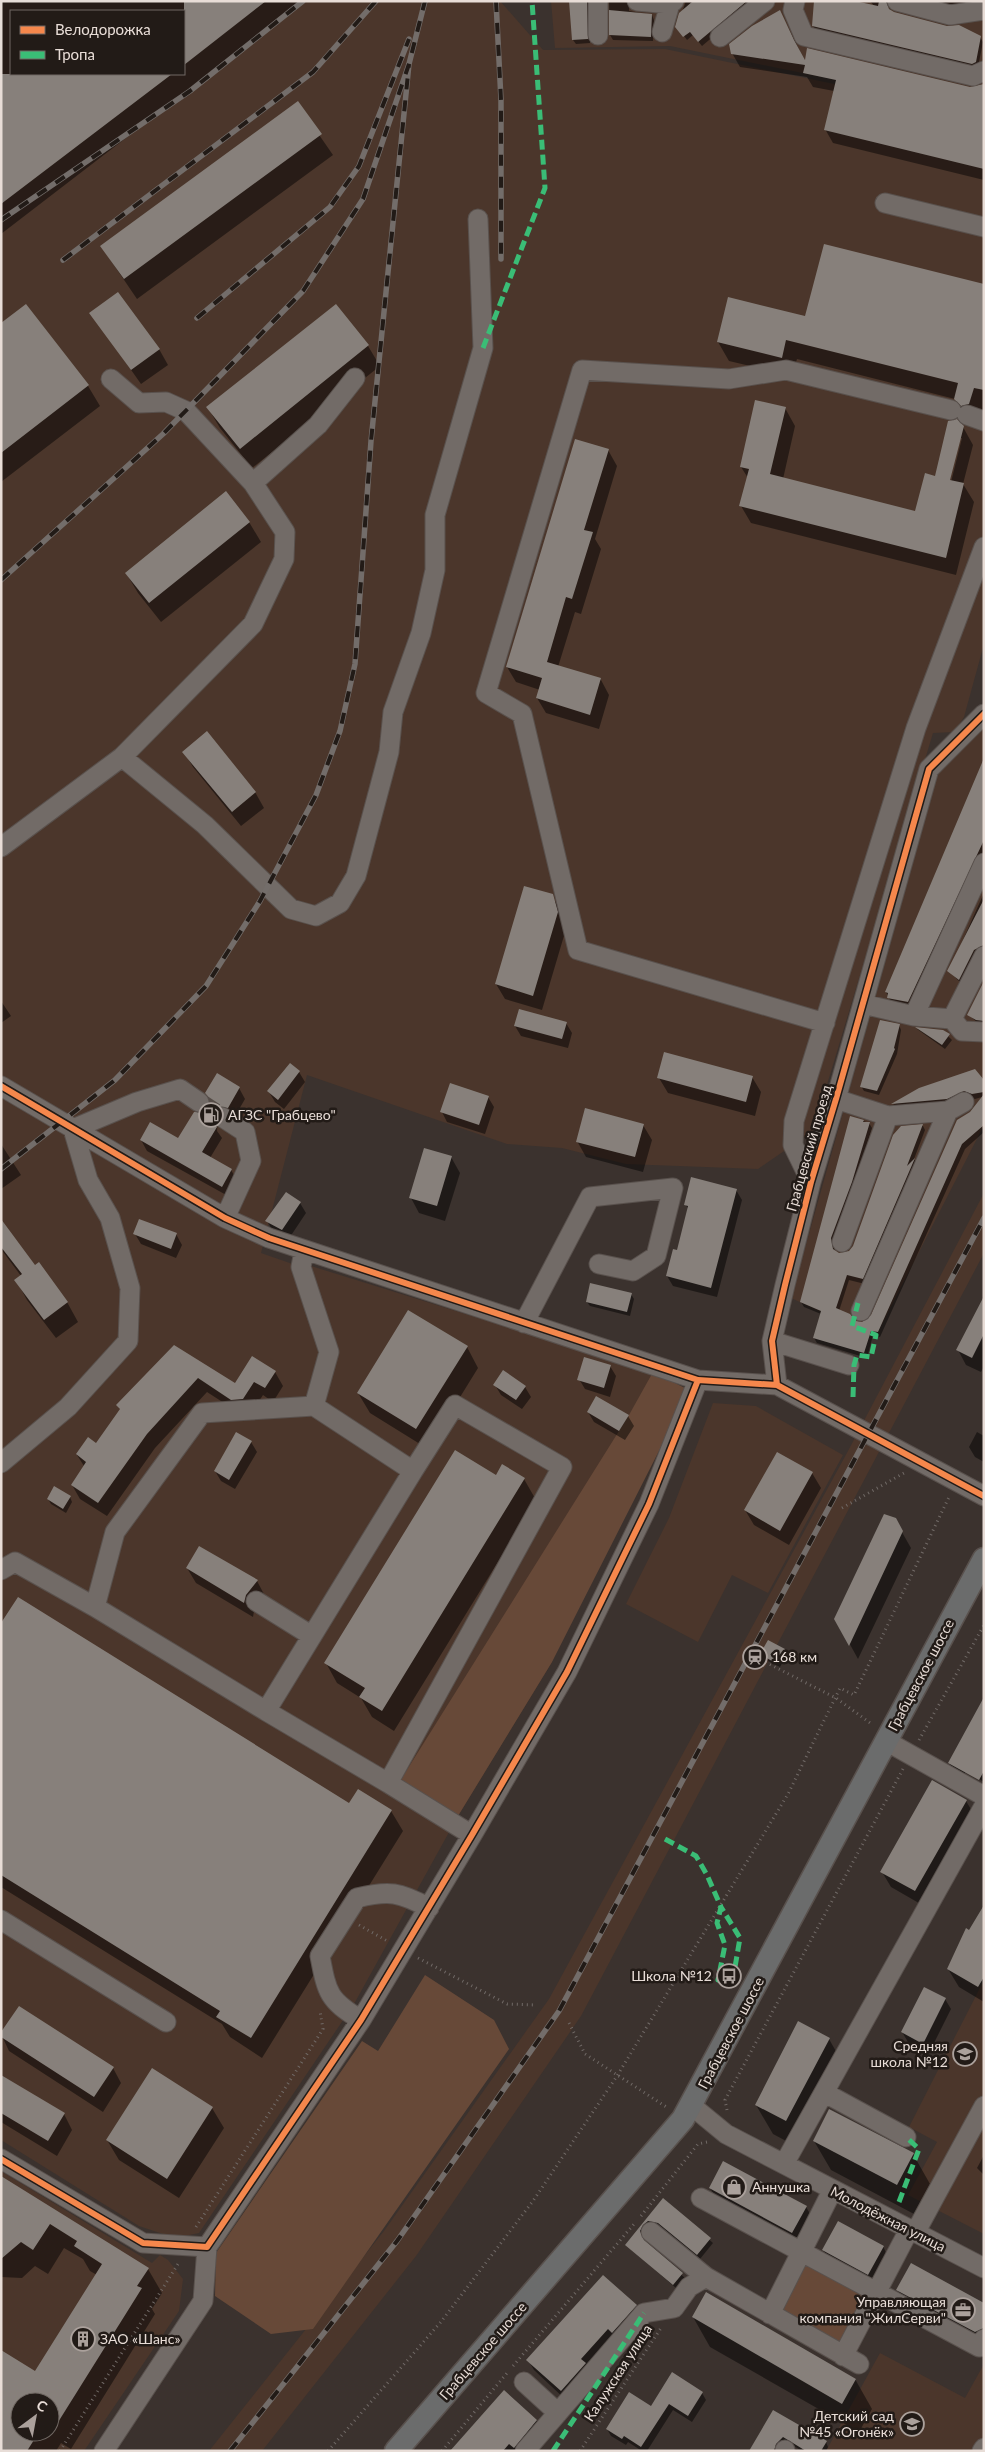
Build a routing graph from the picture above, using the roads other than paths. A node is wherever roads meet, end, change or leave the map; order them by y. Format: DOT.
graph roads {
  1 [pos="598,1"];
  2 [pos="637,1"];
  3 [pos="765,1"];
  4 [pos="795,1"];
  5 [pos="897,1"];
  6 [pos="672,2"];
  7 [pos="984,10"];
  8 [pos="662,32"];
  9 [pos="598,35"];
  10 [pos="720,37"];
  11 [pos="984,71"];
  12 [pos="885,203"];
  13 [pos="478,219"];
  14 [pos="984,227"];
  15 [pos="355,378"];
  16 [pos="111,379"];
  17 [pos="967,415"];
  18 [pos="253,484"];
  19 [pos="984,547"];
  20 [pos="984,714"];
  21 [pos="122,756"];
  22 [pos="1,846"];
  23 [pos="984,863"];
  24 [pos="984,956"];
  25 [pos="863,1004"];
  26 [pos="914,1016"];
  27 [pos="952,1019"];
  28 [pos="825,1022"];
  29 [pos="984,1032"];
  30 [pos="1,1086"];
  31 [pos="836,1099"];
  32 [pos="200,1102"];
  33 [pos="964,1102"];
  34 [pos="948,1111"];
  35 [pos="888,1116"];
  36 [pos="222,1117"];
  37 [pos="74,1129"];
  38 [pos="811,1182"];
  39 [pos="225,1218"];
  40 [pos="842,1242"];
  41 [pos="304,1250"];
  42 [pos="599,1264"];
  43 [pos="861,1311"];
  44 [pos="524,1323"];
  45 [pos="772,1341"];
  46 [pos="849,1365"];
  47 [pos="698,1380"];
  48 [pos="777,1385"];
  49 [pos="314,1406"];
  50 [pos="1,1462"];
  51 [pos="413,1471"];
  52 [pos="984,1496"];
  53 [pos="984,1559"];
  54 [pos="1,1570"];
  55 [pos="256,1601"];
  56 [pos="95,1606"];
  57 [pos="312,1636"];
  58 [pos="266,1710"];
  59 [pos="888,1737"];
  60 [pos="388,1783"];
  61 [pos="984,1796"];
  62 [pos="984,1806"];
  63 [pos="472,1835"];
  64 [pos="429,1908"];
  65 [pos="1,1920"];
  66 [pos="361,2020"];
  67 [pos="166,2022"];
  68 [pos="825,2093"];
  69 [pos="984,2106"];
  70 [pos="687,2113"];
  71 [pos="906,2137"];
  72 [pos="1,2160"];
  73 [pos="784,2164"];
  74 [pos="832,2190"];
  75 [pos="701,2198"];
  76 [pos="912,2231"];
  77 [pos="651,2232"];
  78 [pos="207,2247"];
  79 [pos="802,2252"];
  80 [pos="984,2268"];
  81 [pos="706,2277"];
  82 [pos="876,2292"];
  83 [pos="770,2314"];
  84 [pos="984,2339"];
  85 [pos="524,2382"];
  86 [pos="558,2413"];
  87 [pos="104,2451"];
  88 [pos="396,2451"];
  89 [pos="525,2451"];
  1 -- 9 [label="street"];
  2 -- 6 [label="street"];
  3 -- 10 [label="street"];
  4 -- 11 [label="street"];
  5 -- 7 [label="street"];
  6 -- 8 [label="street"];
  12 -- 14 [label="street"];
  13 -- 21 [label="street"];
  15 -- 18 [label="street"];
  16 -- 18 [label="street"];
  17 -- 28 [label="street"];
  18 -- 21 [label="street"];
  19 -- 28 [label="street"];
  20 -- 25 [label="street, Грабцевский проезд"];
  21 -- 22 [label="street"];
  23 -- 26 [label="street"];
  24 -- 27 [label="street"];
  25 -- 26 [label="street"];
  25 -- 31 [label="street, Грабцевский проезд"];
  26 -- 27 [label="street"];
  27 -- 29 [label="street"];
  28 -- 38 [label="street"];
  30 -- 37 [label="street"];
  31 -- 35 [label="street"];
  31 -- 38 [label="street, Грабцевский проезд"];
  32 -- 37 [label="street"];
  33 -- 34 [label="street"];
  34 -- 35 [label="street"];
  34 -- 43 [label="street"];
  35 -- 40 [label="street"];
  36 -- 39 [label="street"];
  37 -- 39 [label="street"];
  37 -- 50 [label="street"];
  38 -- 45 [label="street, Грабцевский проезд"];
  39 -- 41 [label="street"];
  41 -- 44 [label="street"];
  41 -- 49 [label="street"];
  42 -- 44 [label="street"];
  44 -- 47 [label="street"];
  45 -- 46 [label="street"];
  45 -- 48 [label="street, Грабцевский проезд"];
  47 -- 48 [label="street"];
  47 -- 63 [label="street"];
  48 -- 52 [label="street"];
  49 -- 51 [label="street"];
  49 -- 56 [label="street"];
  51 -- 57 [label="street"];
  51 -- 60 [label="street"];
  53 -- 59 [label="main road, Грабцевское шоссе"];
  54 -- 56 [label="street"];
  55 -- 57 [label="street"];
  56 -- 58 [label="street"];
  57 -- 58 [label="street"];
  58 -- 60 [label="street"];
  59 -- 61 [label="street"];
  59 -- 70 [label="main road, Грабцевское шоссе"];
  60 -- 63 [label="street"];
  62 -- 68 [label="street"];
  63 -- 64 [label="street"];
  64 -- 66 [label="street"];
  64 -- 66 [label="street"];
  65 -- 67 [label="street"];
  66 -- 78 [label="street"];
  68 -- 71 [label="street"];
  68 -- 73 [label="street"];
  69 -- 76 [label="street"];
  70 -- 73 [label="street, Молодёжная улица"];
  70 -- 88 [label="main road, Грабцевское шоссе"];
  72 -- 78 [label="street"];
  73 -- 74 [label="street, Молодёжная улица"];
  74 -- 76 [label="street, Молодёжная улица"];
  74 -- 79 [label="street"];
  75 -- 79 [label="street"];
  76 -- 80 [label="street, Молодёжная улица"];
  76 -- 82 [label="street"];
  77 -- 81 [label="street"];
  78 -- 87 [label="street"];
  79 -- 82 [label="street"];
  79 -- 83 [label="street"];
  81 -- 83 [label="street"];
  81 -- 86 [label="street"];
  82 -- 83 [label="street"];
  82 -- 84 [label="street"];
  85 -- 86 [label="street"];
  86 -- 89 [label="street"];
}
